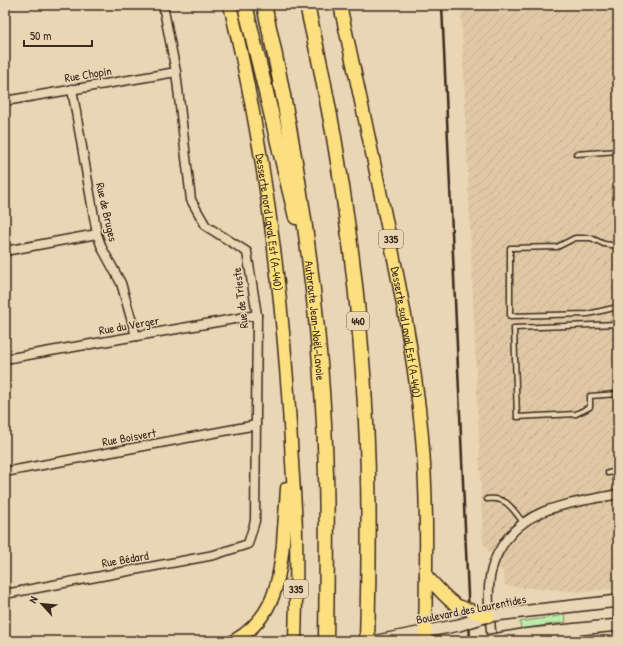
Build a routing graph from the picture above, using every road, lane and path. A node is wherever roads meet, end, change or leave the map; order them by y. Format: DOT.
graph roads {
  1 [pos="163,5"];
  2 [pos="230,5"];
  3 [pos="245,5"];
  4 [pos="264,5"];
  5 [pos="307,5"];
  6 [pos="340,5"];
  7 [pos="176,72"];
  8 [pos="72,89"];
  9 [pos="5,101"];
  10 [pos="618,151"];
  11 [pos="576,154"];
  12 [pos="98,234"];
  13 [pos="618,246"];
  14 [pos="5,251"];
  15 [pos="313,291"];
  16 [pos="618,307"];
  17 [pos="257,315"];
  18 [pos="618,324"];
  19 [pos="136,336"];
  20 [pos="5,359"];
  21 [pos="618,394"];
  22 [pos="256,425"];
  23 [pos="291,443"];
  24 [pos="618,471"];
  25 [pos="5,472"];
  26 [pos="608,473"];
  27 [pos="618,494"];
  28 [pos="487,500"];
  29 [pos="523,522"];
  30 [pos="248,544"];
  31 [pos="426,576"];
  32 [pos="5,594"];
  33 [pos="618,601"];
  34 [pos="488,616"];
  35 [pos="618,625"];
  36 [pos="425,636"];
  37 [pos="522,636"];
  38 [pos="234,641"];
  39 [pos="295,641"];
  40 [pos="326,641"];
  41 [pos="367,641"];
  42 [pos="377,641"];
  43 [pos="487,641"];
  44 [pos="492,641"];
  45 [pos="507,641"];
  1 -- 7 [label="street, Rue de Trieste"];
  2 -- 23 [label="main road, Desserte nord Laval Est (A-440) / 335"];
  3 -- 15 [label="highway"];
  4 -- 15 [label="highway, Autoroute Jean-Noël-Lavoie"];
  5 -- 41 [label="highway, 440"];
  6 -- 31 [label="main road, Desserte sud Laval Est (A-440) / 335"];
  7 -- 8 [label="street, Rue Chopin"];
  7 -- 17 [label="street, Rue de Trieste"];
  8 -- 9 [label="street, Rue Chopin"];
  8 -- 12 [label="street, Rue de Bruges"];
  10 -- 11 [label="lane"];
  12 -- 14 [label="street"];
  12 -- 19 [label="street, Rue de Bruges"];
  13 -- 16 [label="lane"];
  15 -- 40 [label="highway, Autoroute Jean-Noël-Lavoie"];
  17 -- 19 [label="street, Rue du Verger"];
  17 -- 22 [label="street, Rue de Trieste"];
  18 -- 21 [label="lane"];
  19 -- 20 [label="street, Rue du Verger"];
  22 -- 25 [label="street, Rue Boisvert"];
  22 -- 30 [label="street, Rue de Trieste"];
  23 -- 38 [label="main road"];
  23 -- 39 [label="main road, 335"];
  24 -- 26 [label="lane"];
  27 -- 29 [label="street"];
  28 -- 29 [label="lane"];
  29 -- 44 [label="street"];
  30 -- 32 [label="street, Rue Bédard"];
  31 -- 34 [label="main road, bridge"];
  31 -- 36 [label="main road, Desserte sud Laval Est (A-440)"];
  33 -- 34 [label="main road, Boulevard des Laurentides, bridge"];
  34 -- 36 [label="main road, Boulevard des Laurentides, bridge"];
  35 -- 37 [label="main road"];
  36 -- 42 [label="main road, Boulevard des Laurentides"];
  37 -- 43 [label="main road, bridge"];
  37 -- 45 [label="highway, bridge"];
}
